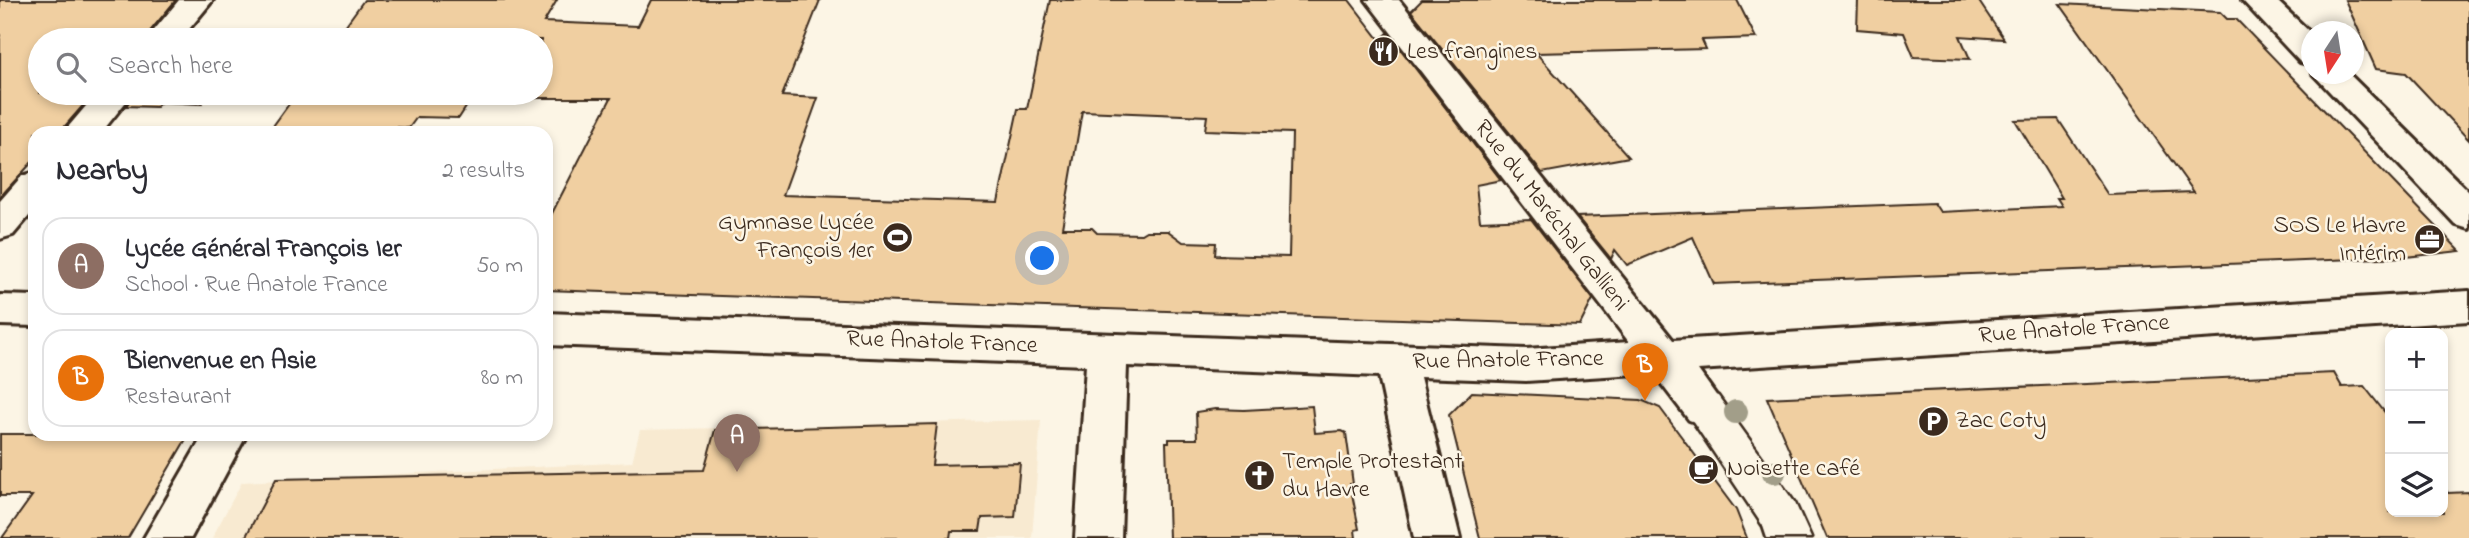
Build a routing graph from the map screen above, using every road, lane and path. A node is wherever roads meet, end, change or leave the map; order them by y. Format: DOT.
graph roads {
  1 [pos="197,0"];
  2 [pos="1382,0"];
  3 [pos="2258,0"];
  4 [pos="172,28"];
  5 [pos="2301,43"];
  6 [pos="2340,84"];
  7 [pos="106,105"];
  8 [pos="87,126"];
  9 [pos="28,193"];
  10 [pos="2469,215"];
  11 [pos="0,225"];
  12 [pos="2469,306"];
  13 [pos="0,310"];
  14 [pos="28,311"];
  15 [pos="553,329"];
  16 [pos="1107,349"];
  17 [pos="1660,356"];
  18 [pos="1396,362"];
  19 [pos="1704,408"];
  20 [pos="222,441"];
  21 [pos="167,538"];
  22 [pos="1098,538"];
  23 [pos="1437,538"];
  24 [pos="1789,538"];
  1 -- 4 [label="street"];
  2 -- 17 [label="street, Rue du Maréchal Gallieni"];
  3 -- 5 [label="street"];
  6 -- 10 [label="street"];
  7 -- 8 [label="street"];
  9 -- 11 [label="street"];
  12 -- 17 [label="street, Rue Anatole France"];
  13 -- 14 [label="street"];
  15 -- 16 [label="street, Rue Anatole France"];
  16 -- 18 [label="street, Rue Anatole France"];
  16 -- 22 [label="street"];
  17 -- 18 [label="street, Rue Anatole France"];
  17 -- 19 [label="street, Rue du Maréchal Gallieni"];
  18 -- 23 [label="street"];
  19 -- 24 [label="street, Rue du Maréchal Gallieni"];
  20 -- 21 [label="street"];
}
